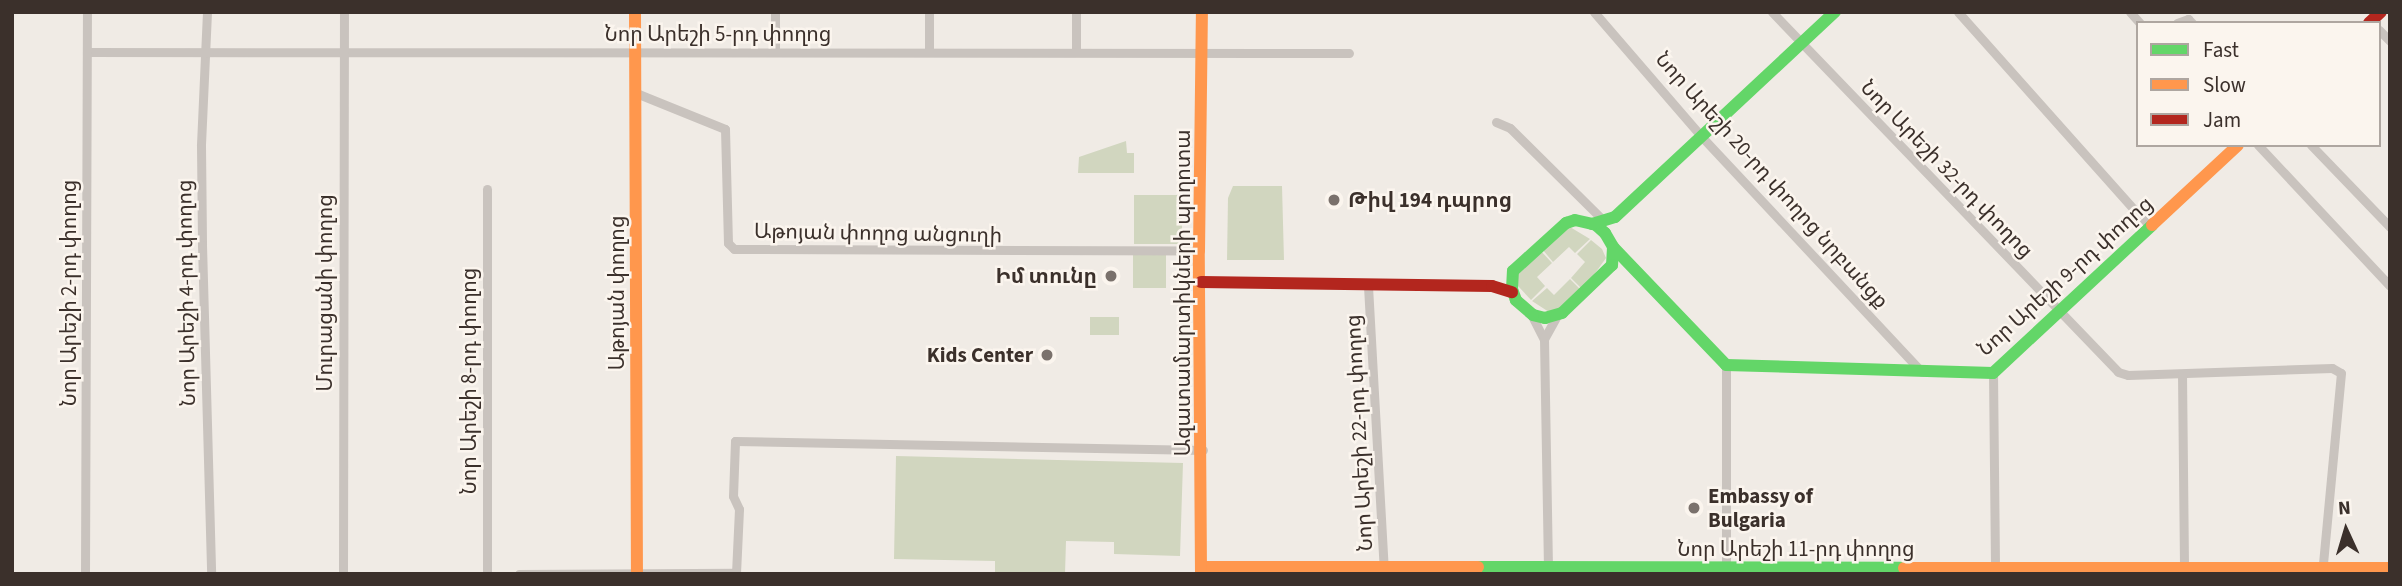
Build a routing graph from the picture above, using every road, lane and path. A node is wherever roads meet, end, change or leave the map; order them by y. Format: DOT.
graph roads {
  1 [pos="87,12"];
  2 [pos="207,12"];
  3 [pos="344,12"];
  4 [pos="635,12"];
  5 [pos="775,12"];
  6 [pos="929,12"];
  7 [pos="1076,12"];
  8 [pos="1202,12"];
  9 [pos="1594,12"];
  10 [pos="1772,12"];
  11 [pos="1835,12"];
  12 [pos="1958,12"];
  13 [pos="1802,43"];
  14 [pos="206,51"];
  15 [pos="87,52"];
  16 [pos="344,52"];
  17 [pos="635,52"];
  18 [pos="775,52"];
  19 [pos="929,52"];
  20 [pos="1076,52"];
  21 [pos="1202,52"];
  22 [pos="1349,53"];
  23 [pos="636,93"];
  24 [pos="1496,122"];
  25 [pos="1701,135"];
  26 [pos="2236,147"];
  27 [pos="2260,147"];
  28 [pos="2313,147"];
  29 [pos="487,189"];
  30 [pos="1604,221"];
  31 [pos="2149,226"];
  32 [pos="2390,227"];
  33 [pos="1610,242"];
  34 [pos="1199,251"];
  35 [pos="1630,267"];
  36 [pos="1610,268"];
  37 [pos="1513,271"];
  38 [pos="1201,282"];
  39 [pos="1368,286"];
  40 [pos="1492,286"];
  41 [pos="2390,286"];
  42 [pos="1513,292"];
  43 [pos="2059,311"];
  44 [pos="1531,314"];
  45 [pos="1557,316"];
  46 [pos="1544,339"];
  47 [pos="1726,365"];
  48 [pos="1922,372"];
  49 [pos="1993,373"];
  50 [pos="2182,374"];
  51 [pos="1203,450"];
  52 [pos="2390,568"];
  53 [pos="1201,570"];
  54 [pos="1379,571"];
  55 [pos="1548,571"];
  56 [pos="1726,571"];
  57 [pos="2184,571"];
  58 [pos="2322,571"];
  59 [pos="1862,572"];
  60 [pos="1995,572"];
  61 [pos="85,574"];
  62 [pos="211,574"];
  63 [pos="343,574"];
  64 [pos="487,574"];
  65 [pos="519,574"];
  66 [pos="637,574"];
  1 -- 15 [label="street, Նոր Արեշի 2-րդ փողոց"];
  2 -- 14 [label="street, Նոր Արեշի 4-րդ փողոց"];
  3 -- 16 [label="street, Մուրացանի փողոց"];
  4 -- 17 [label="street, Աթոյան փողոց"];
  5 -- 18 [label="street"];
  6 -- 19 [label="street"];
  7 -- 20 [label="street"];
  8 -- 21 [label="street, Ազատամարտիկների պողոտա"];
  9 -- 25 [label="street, Նոր Արեշի 20-րդ փողոց նրբանցք"];
  10 -- 13 [label="street, Նոր Արեշի 32-րդ փողոց"];
  11 -- 13 [label="street"];
  12 -- 31 [label="street"];
  13 -- 25 [label="street"];
  13 -- 43 [label="street, Նոր Արեշի 32-րդ փողոց"];
  14 -- 15 [label="street, Նոր Արեշի 5-րդ փողոց"];
  14 -- 16 [label="street, Նոր Արեշի 5-րդ փողոց"];
  14 -- 62 [label="street, Նոր Արեշի 4-րդ փողոց"];
  15 -- 61 [label="street, Նոր Արեշի 2-րդ փողոց"];
  16 -- 17 [label="street, Նոր Արեշի 5-րդ փողոց"];
  16 -- 63 [label="street, Մուրացանի փողոց"];
  17 -- 18 [label="street, Նոր Արեշի 5-րդ փողոց"];
  17 -- 23 [label="street, Աթոյան փողոց"];
  18 -- 19 [label="street, Նոր Արեշի 5-րդ փողոց"];
  19 -- 20 [label="street, Նոր Արեշի 5-րդ փողոց"];
  20 -- 21 [label="street, Նոր Արեշի 5-րդ փողոց"];
  21 -- 22 [label="street, Նոր Արեշի 5-րդ փողոց"];
  21 -- 34 [label="street, Ազատամարտիկների պողոտա"];
  23 -- 34 [label="street, Աթոյան փողոց անցուղի"];
  23 -- 66 [label="street, Աթոյան փողոց"];
  24 -- 30 [label="street"];
  25 -- 30 [label="street"];
  25 -- 48 [label="street, Նոր Արեշի 20-րդ փողոց նրբանցք"];
  26 -- 31 [label="street, Նոր Արեշի 9-րդ փողոց"];
  27 -- 41 [label="street"];
  28 -- 32 [label="street"];
  29 -- 64 [label="street, Նոր Արեշի 8-րդ փողոց"];
  30 -- 33 [label="street"];
  30 -- 33 [label="street"];
  30 -- 37 [label="street"];
  31 -- 43 [label="street, Նոր Արեշի 9-րդ փողոց"];
  33 -- 35 [label="street"];
  33 -- 36 [label="street"];
  34 -- 38 [label="street, Ազատամարտիկների պողոտա"];
  35 -- 36 [label="street"];
  35 -- 47 [label="street"];
  36 -- 45 [label="street"];
  37 -- 40 [label="street"];
  37 -- 42 [label="street"];
  38 -- 39 [label="street"];
  38 -- 51 [label="street, Ազատամարտիկների պողոտա"];
  39 -- 40 [label="street"];
  39 -- 54 [label="street, Նոր Արեշի 22-րդ փողոց"];
  40 -- 42 [label="street"];
  42 -- 44 [label="street"];
  43 -- 49 [label="street, Նոր Արեշի 9-րդ փողոց"];
  43 -- 50 [label="street, Նոր Արեշի 32-րդ փողոց"];
  44 -- 45 [label="street"];
  44 -- 46 [label="street"];
  45 -- 46 [label="street"];
  46 -- 55 [label="street"];
  47 -- 48 [label="street, Նոր Արեշի 9-րդ փողոց"];
  47 -- 56 [label="street"];
  48 -- 49 [label="street, Նոր Արեշի 9-րդ փողոց"];
  49 -- 60 [label="street"];
  50 -- 57 [label="street"];
  50 -- 58 [label="street, Նոր Արեշի 32-րդ փողոց"];
  51 -- 53 [label="street, Ազատամարտիկների պողոտա"];
  51 -- 66 [label="street"];
  52 -- 58 [label="street, Նոր Արեշի 11-րդ փողոց"];
  53 -- 54 [label="street, Նոր Արեշի 11-րդ փողոց"];
  54 -- 55 [label="street, Նոր Արեշի 11-րդ փողոց"];
  55 -- 56 [label="street, Նոր Արեշի 11-րդ փողոց"];
  56 -- 59 [label="street, Նոր Արեշի 11-րդ փողոց"];
  57 -- 58 [label="street, Նոր Արեշի 11-րդ փողոց"];
  57 -- 60 [label="street, Նոր Արեշի 11-րդ փողոց"];
  59 -- 60 [label="street, Նոր Արեշի 11-րդ փողոց"];
  65 -- 66 [label="street"];
}
